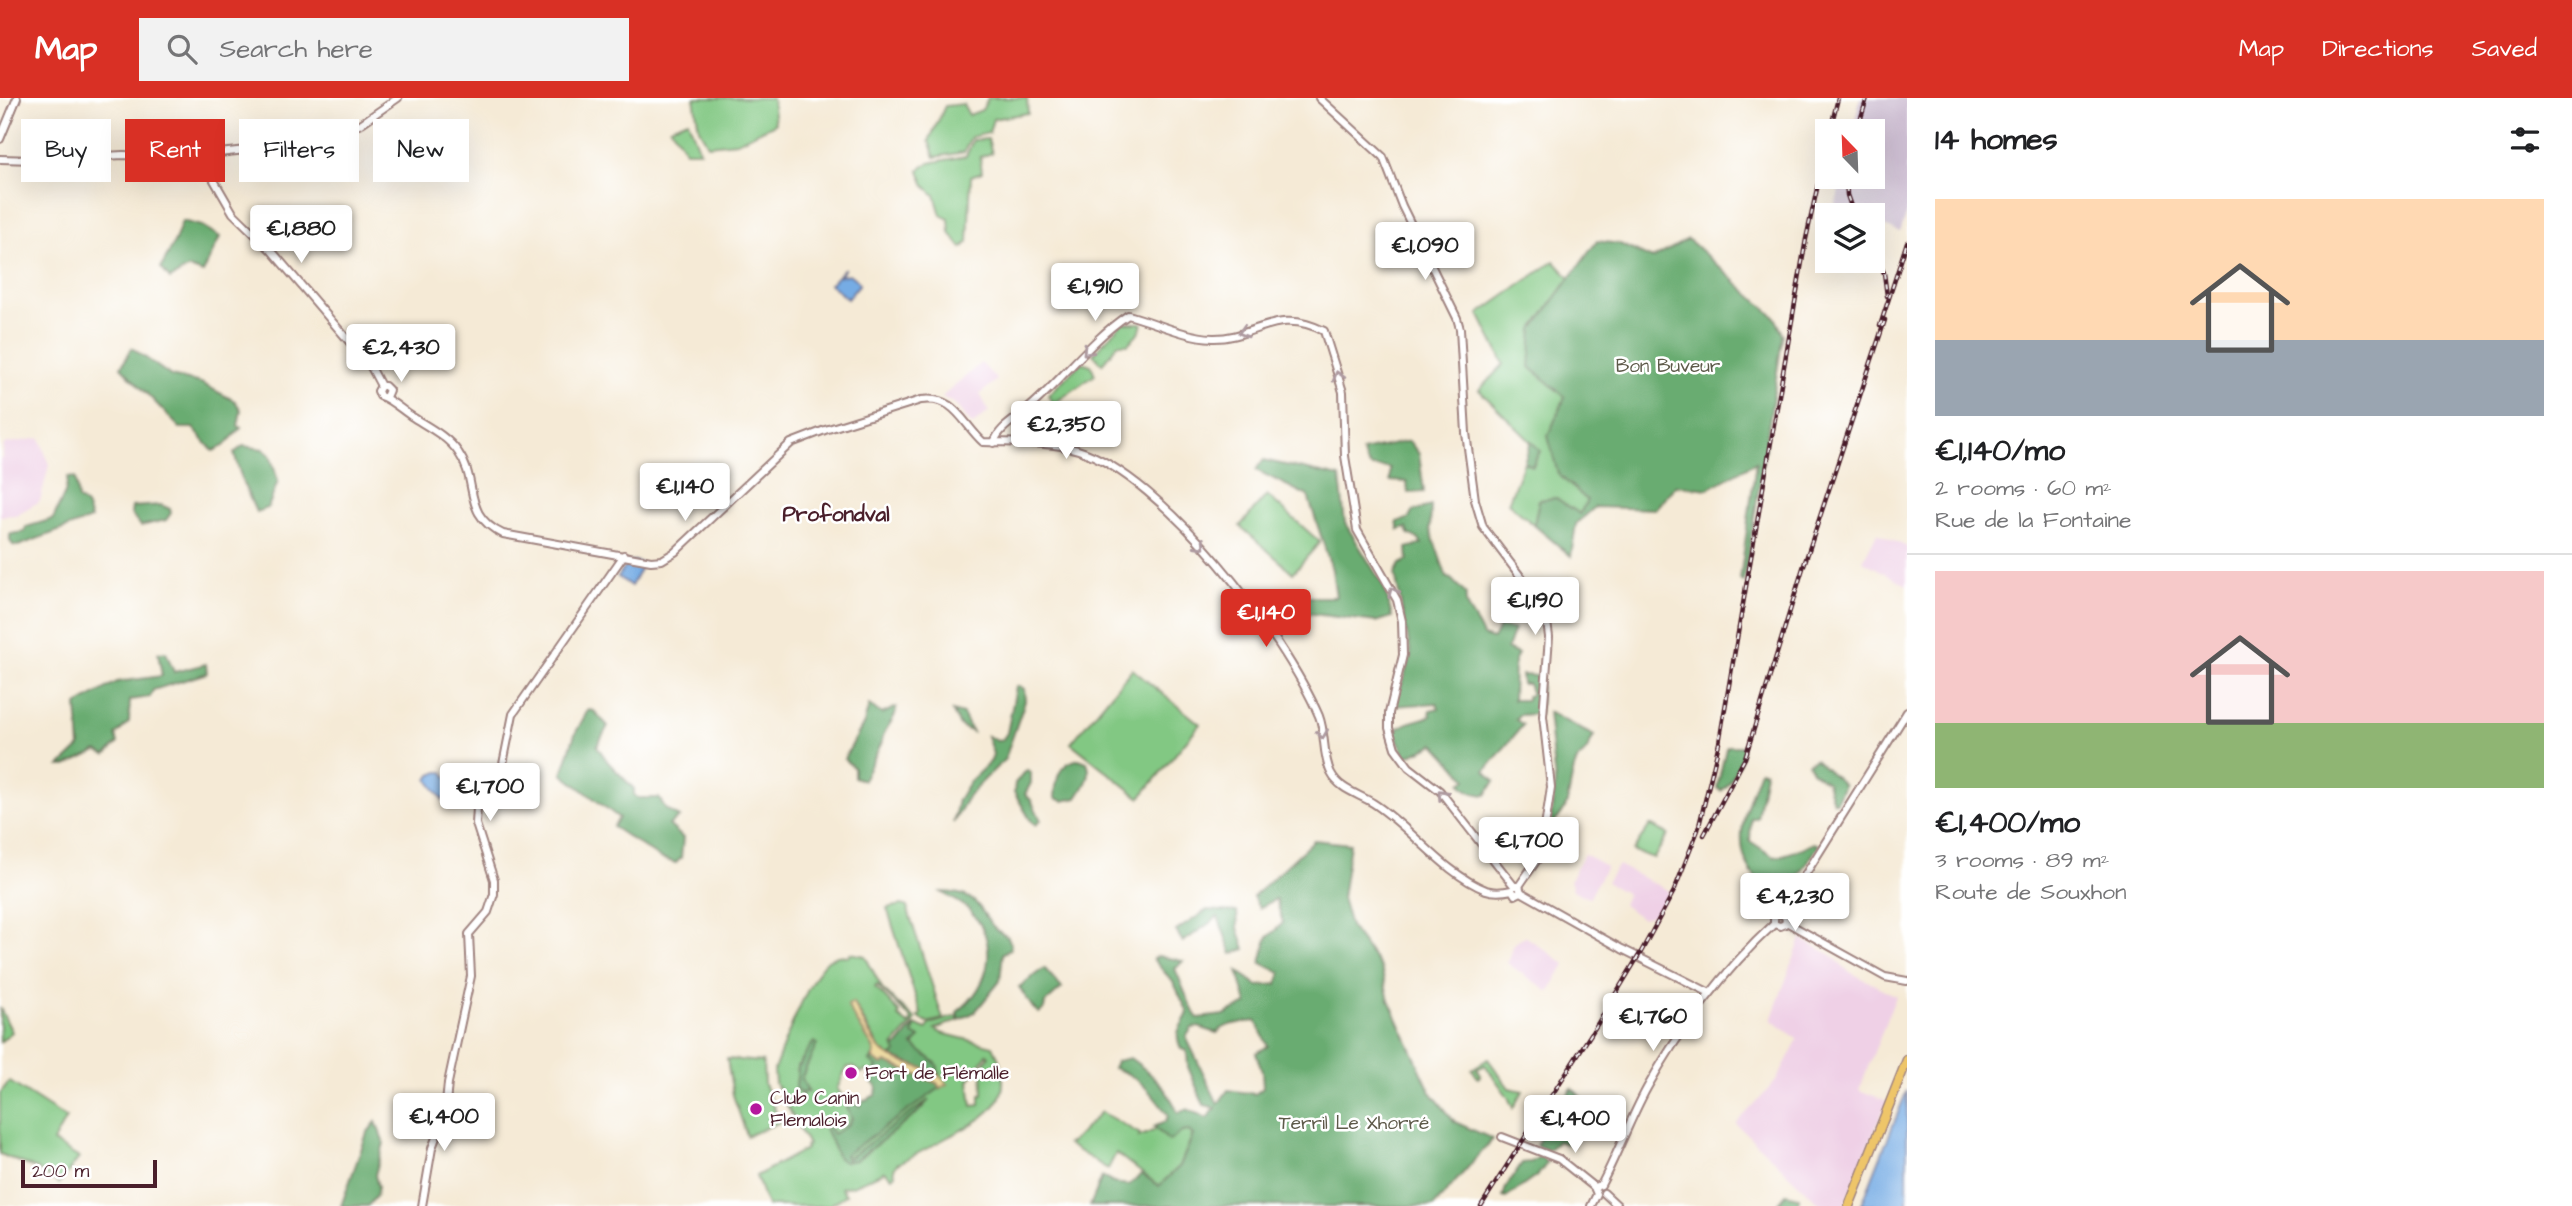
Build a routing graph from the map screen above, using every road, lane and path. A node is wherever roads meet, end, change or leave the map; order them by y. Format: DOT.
graph roads {
  1 [pos="17,98"];
  2 [pos="398,98"];
  3 [pos="1320,98"];
  4 [pos="0,139"];
  5 [pos="225,153"];
  6 [pos="125,157"];
  7 [pos="0,159"];
  8 [pos="215,182"];
  9 [pos="994,443"];
  10 [pos="624,555"];
  11 [pos="1907,712"];
  12 [pos="1517,889"];
  13 [pos="1783,914"];
  14 [pos="1786,922"];
  15 [pos="1774,924"];
  16 [pos="1907,981"];
  17 [pos="1710,993"];
  18 [pos="1907,1060"];
  19 [pos="1907,1074"];
  20 [pos="1502,1137"];
  21 [pos="1599,1190"];
  22 [pos="422,1206"];
  23 [pos="1591,1206"];
  24 [pos="1618,1206"];
  25 [pos="1849,1206"];
  26 [pos="1855,1206"];
  1 -- 4 [label="street"];
  2 -- 5 [label="street"];
  3 -- 12 [label="street"];
  6 -- 7 [label="street"];
  8 -- 10 [label="street"];
  9 -- 10 [label="street"];
  9 -- 12 [label="street, one-way"];
  12 -- 9 [label="street, one-way"];
  10 -- 22 [label="street"];
  11 -- 13 [label="street"];
  12 -- 17 [label="street"];
  13 -- 14 [label="street"];
  13 -- 15 [label="street"];
  14 -- 15 [label="street"];
  14 -- 16 [label="street"];
  15 -- 17 [label="street"];
  17 -- 21 [label="street"];
  18 -- 25 [label="main road"];
  19 -- 26 [label="main road"];
  20 -- 21 [label="street"];
  21 -- 23 [label="street"];
  21 -- 24 [label="street"];
}
